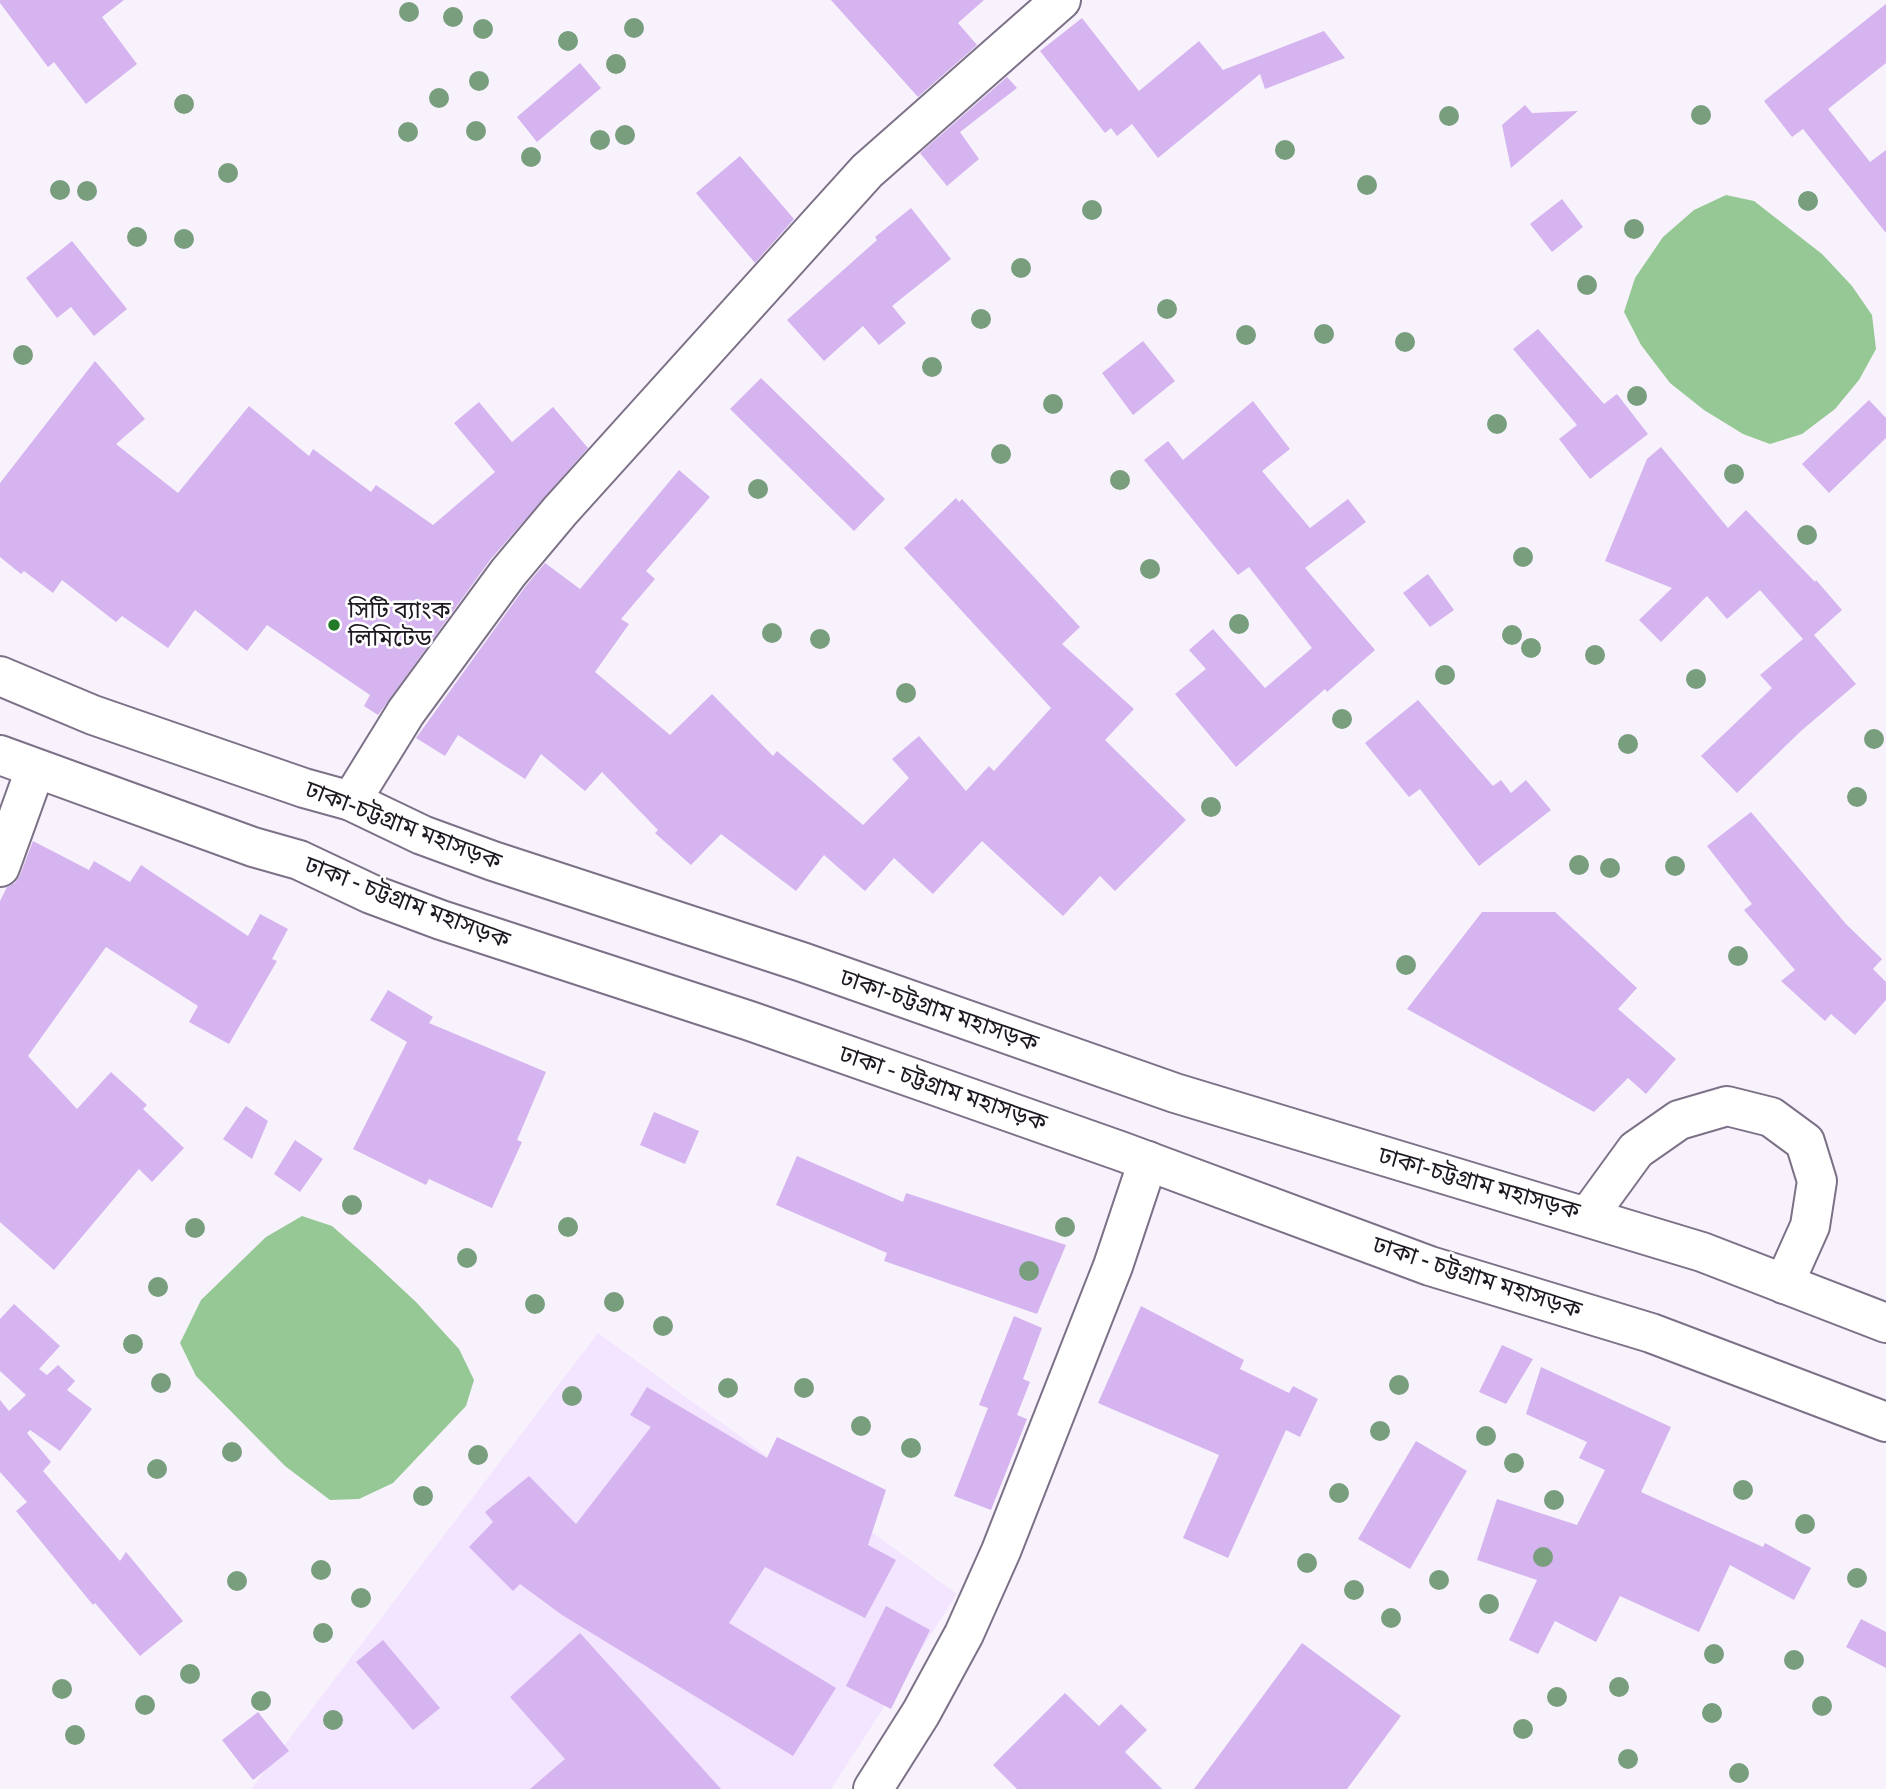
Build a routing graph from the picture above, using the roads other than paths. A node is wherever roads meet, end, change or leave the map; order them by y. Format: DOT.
graph roads {
  1 [pos="1061,0"];
  2 [pos="0,676"];
  3 [pos="0,755"];
  4 [pos="35,770"];
  5 [pos="351,801"];
  6 [pos="0,867"];
  7 [pos="1148,1161"];
  8 [pos="1588,1216"];
  9 [pos="1784,1284"];
  10 [pos="1886,1323"];
  11 [pos="1886,1422"];
  12 [pos="873,1789"];
  1 -- 5 [label="main road"];
  2 -- 5 [label="main road, ঢাকা-চট্টগ্রাম মহাসড়ক"];
  3 -- 4 [label="main road, ঢাকা - চট্টগ্রাম মহাসড়ক"];
  4 -- 6 [label="main road"];
  4 -- 7 [label="main road, ঢাকা - চট্টগ্রাম মহাসড়ক"];
  5 -- 8 [label="main road, ঢাকা-চট্টগ্রাম মহাসড়ক"];
  7 -- 11 [label="main road, ঢাকা - চট্টগ্রাম মহাসড়ক"];
  7 -- 12 [label="main road"];
  8 -- 9 [label="main road, ঢাকা-চট্টগ্রাম মহাসড়ক"];
  8 -- 9 [label="main road"];
  9 -- 10 [label="main road, ঢাকা-চট্টগ্রাম মহাসড়ক"];
}
